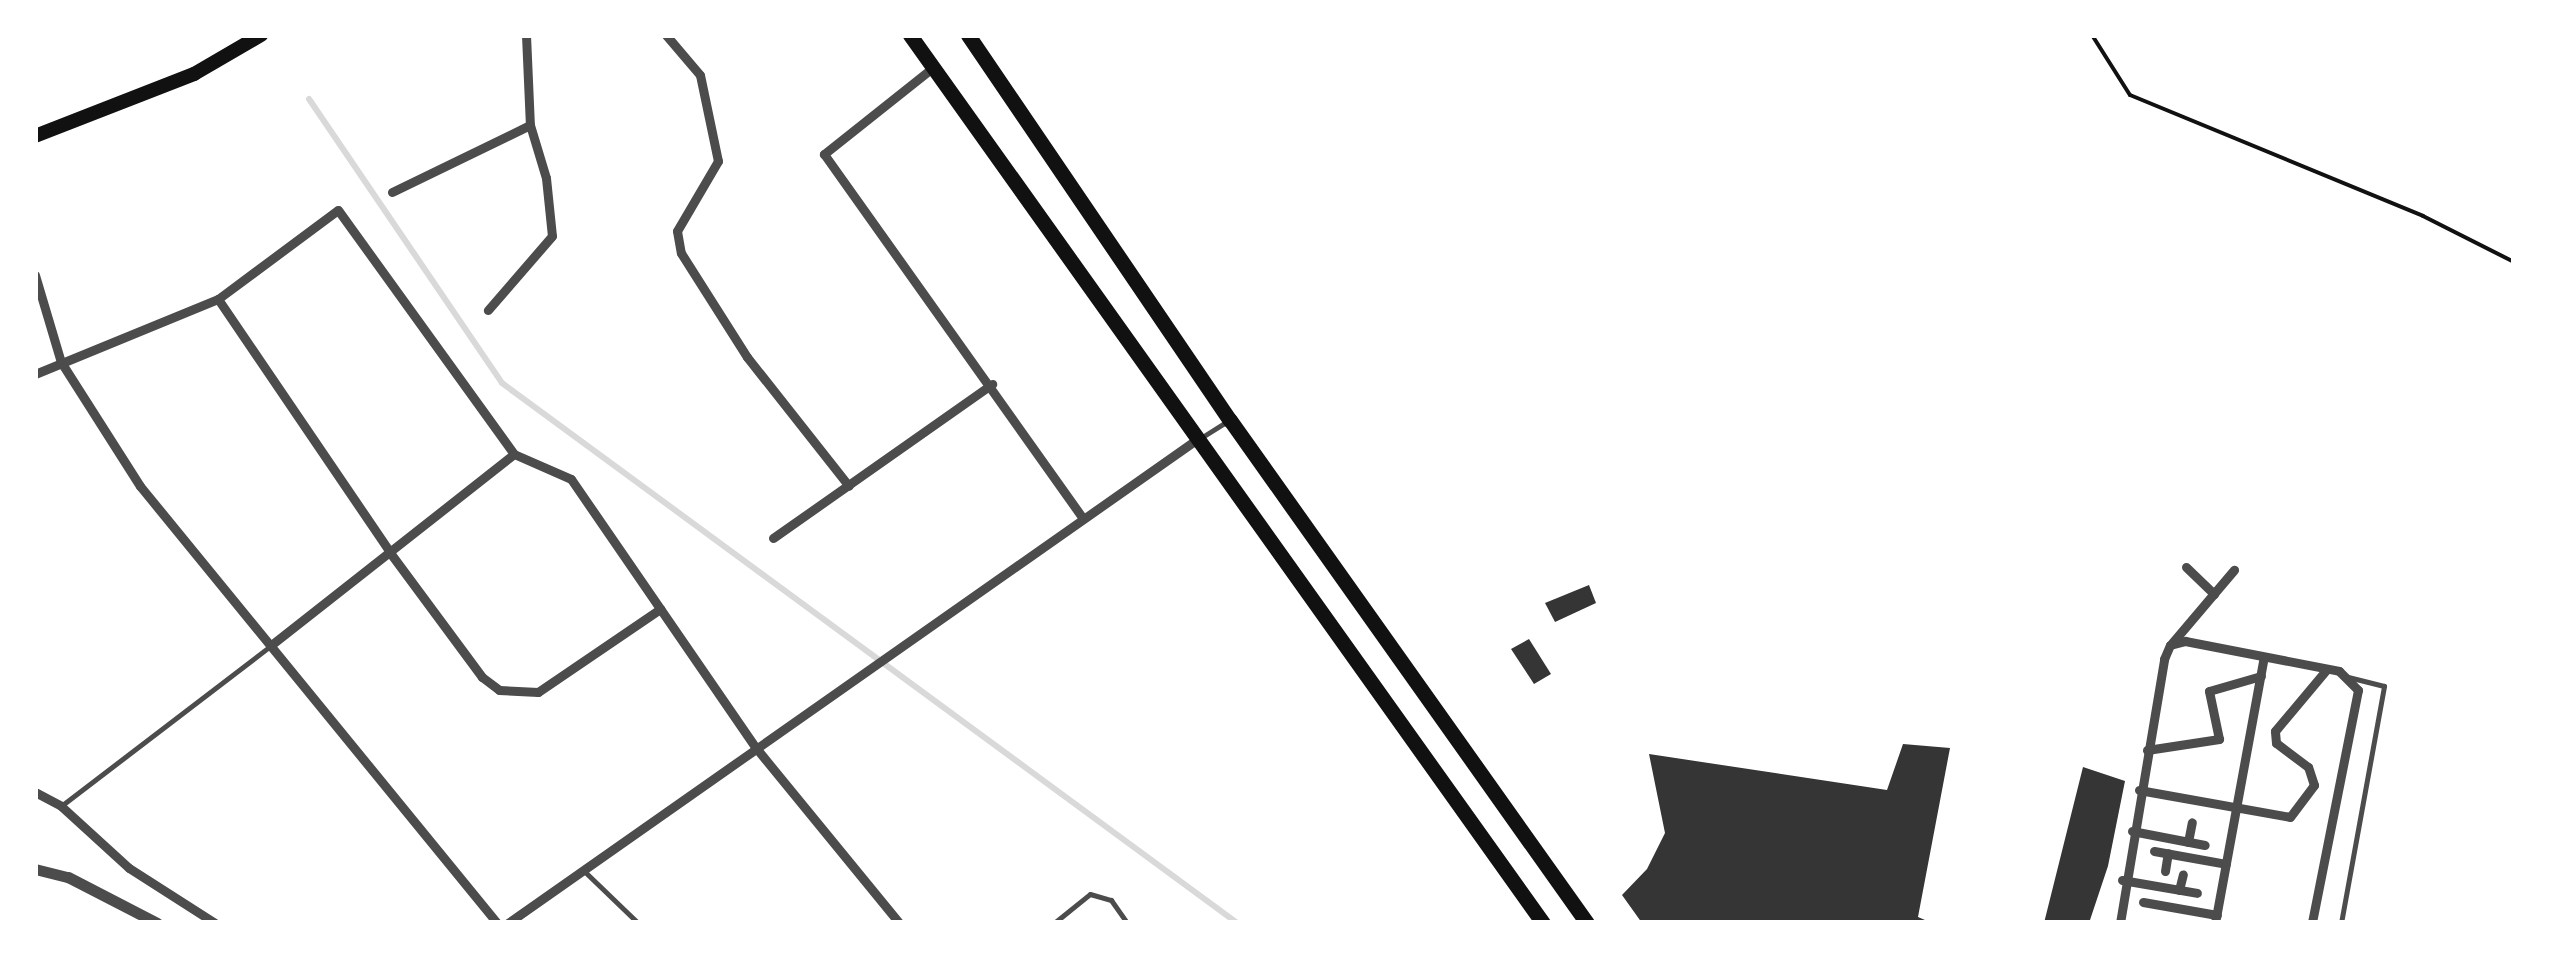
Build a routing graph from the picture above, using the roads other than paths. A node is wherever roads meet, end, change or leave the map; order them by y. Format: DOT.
graph roads {
  1 [pos="262,35"];
  2 [pos="526,35"];
  3 [pos="666,35"];
  4 [pos="910,35"];
  5 [pos="968,35"];
  6 [pos="931,69"];
  7 [pos="530,125"];
  8 [pos="35,136"];
  9 [pos="392,192"];
  10 [pos="35,275"];
  11 [pos="218,299"];
  12 [pos="488,310"];
  13 [pos="61,362"];
  14 [pos="35,374"];
  15 [pos="992,384"];
  16 [pos="1230,420"];
  17 [pos="1196,440"];
  18 [pos="514,454"];
  19 [pos="849,486"];
  20 [pos="1083,518"];
  21 [pos="773,538"];
  22 [pos="391,554"];
  23 [pos="2186,568"];
  24 [pos="2234,570"];
  25 [pos="2214,594"];
  26 [pos="660,609"];
  27 [pos="2170,644"];
  28 [pos="270,646"];
  29 [pos="2264,657"];
  30 [pos="2327,669"];
  31 [pos="2261,676"];
  32 [pos="2349,676"];
  33 [pos="756,748"];
  34 [pos="2147,750"];
  35 [pos="2139,790"];
  36 [pos="35,792"];
  37 [pos="61,806"];
  38 [pos="2236,808"];
  39 [pos="2192,822"];
  40 [pos="2132,830"];
  41 [pos="2188,842"];
  42 [pos="2205,845"];
  43 [pos="2154,851"];
  44 [pos="2168,854"];
  45 [pos="2226,864"];
  46 [pos="35,869"];
  47 [pos="583,870"];
  48 [pos="2165,872"];
  49 [pos="2183,874"];
  50 [pos="2122,880"];
  51 [pos="2180,890"];
  52 [pos="2197,893"];
  53 [pos="2143,902"];
  54 [pos="2160,905"];
  55 [pos="2216,919"];
  56 [pos="2157,920"];
  57 [pos="157,923"];
  58 [pos="215,923"];
  59 [pos="497,923"];
  60 [pos="508,923"];
  61 [pos="638,923"];
  62 [pos="899,923"];
  63 [pos="1054,923"];
  64 [pos="1127,923"];
  65 [pos="1543,923"];
  66 [pos="1587,923"];
  67 [pos="2120,923"];
  68 [pos="2312,923"];
  69 [pos="2340,923"];
  1 -- 8 [label="main road"];
  2 -- 7 [label="street"];
  3 -- 19 [label="street"];
  4 -- 6 [label="main road"];
  5 -- 16 [label="main road"];
  6 -- 15 [label="street"];
  6 -- 17 [label="main road"];
  7 -- 9 [label="street"];
  7 -- 12 [label="street"];
  10 -- 13 [label="street"];
  11 -- 13 [label="street"];
  11 -- 18 [label="street"];
  11 -- 22 [label="street"];
  13 -- 14 [label="street"];
  13 -- 28 [label="street"];
  15 -- 19 [label="street"];
  15 -- 20 [label="street"];
  16 -- 17 [label="lane"];
  16 -- 66 [label="main road"];
  17 -- 20 [label="street"];
  17 -- 65 [label="main road"];
  18 -- 22 [label="street"];
  18 -- 26 [label="street"];
  19 -- 21 [label="street"];
  20 -- 33 [label="street"];
  22 -- 26 [label="street"];
  22 -- 28 [label="street"];
  23 -- 25 [label="street"];
  24 -- 25 [label="street"];
  25 -- 27 [label="street"];
  26 -- 33 [label="street"];
  27 -- 29 [label="street"];
  27 -- 34 [label="street"];
  28 -- 37 [label="lane"];
  28 -- 59 [label="street"];
  29 -- 30 [label="street"];
  29 -- 31 [label="street"];
  30 -- 32 [label="street"];
  30 -- 38 [label="street"];
  31 -- 34 [label="street"];
  31 -- 38 [label="street"];
  32 -- 68 [label="street"];
  32 -- 69 [label="lane"];
  33 -- 47 [label="street"];
  33 -- 62 [label="street"];
  34 -- 35 [label="street"];
  35 -- 38 [label="street"];
  35 -- 40 [label="street"];
  36 -- 37 [label="street"];
  37 -- 58 [label="street"];
  38 -- 45 [label="street"];
  39 -- 41 [label="street"];
  40 -- 41 [label="street"];
  40 -- 50 [label="street"];
  41 -- 42 [label="street"];
  43 -- 44 [label="street"];
  44 -- 45 [label="street"];
  44 -- 48 [label="street"];
  45 -- 55 [label="street"];
  46 -- 57 [label="street"];
  47 -- 60 [label="street"];
  47 -- 61 [label="lane"];
  49 -- 51 [label="street"];
  50 -- 51 [label="street"];
  50 -- 67 [label="street"];
  51 -- 52 [label="street"];
  53 -- 54 [label="street"];
  54 -- 55 [label="street"];
  54 -- 56 [label="street"];
  63 -- 64 [label="lane"];
}
